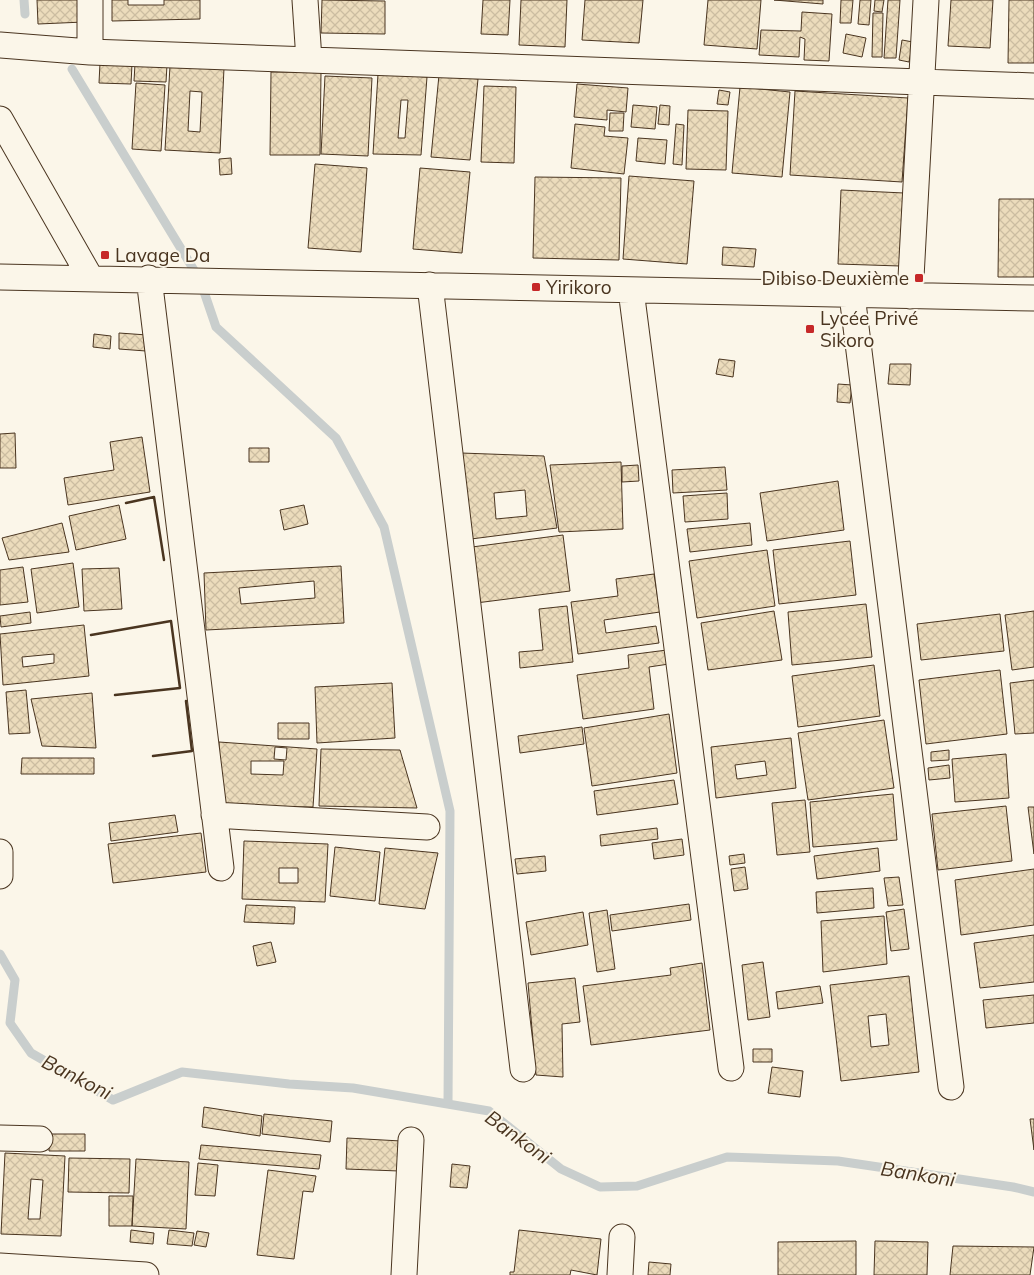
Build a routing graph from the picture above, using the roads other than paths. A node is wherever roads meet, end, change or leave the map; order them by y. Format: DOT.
graph roads {
  1 [pos="90,0"];
  2 [pos="305,0"];
  3 [pos="926,0"];
  4 [pos="0,45"];
  5 [pos="90,52"];
  6 [pos="309,60"];
  7 [pos="921,82"];
  8 [pos="1034,86"];
  9 [pos="0,119"];
  10 [pos="0,277"];
  11 [pos="90,277"];
  12 [pos="149,278"];
  13 [pos="430,285"];
  14 [pos="631,290"];
  15 [pos="852,295"];
  16 [pos="910,296"];
  17 [pos="1034,298"];
  18 [pos="214,815"];
  19 [pos="427,827"];
  20 [pos="0,852"];
  21 [pos="221,868"];
  22 [pos="0,876"];
  23 [pos="731,1068"];
  24 [pos="523,1069"];
  25 [pos="951,1087"];
  26 [pos="0,1138"];
  27 [pos="40,1139"];
  28 [pos="411,1140"];
  29 [pos="622,1237"];
  30 [pos="0,1266"];
  31 [pos="146,1275"];
  32 [pos="404,1275"];
  33 [pos="620,1275"];
  1 -- 5 [label="street"];
  2 -- 6 [label="street"];
  3 -- 7 [label="street"];
  4 -- 5 [label="street"];
  5 -- 6 [label="street"];
  6 -- 7 [label="street"];
  7 -- 8 [label="street"];
  7 -- 16 [label="street"];
  9 -- 11 [label="street"];
  10 -- 11 [label="street"];
  11 -- 12 [label="street"];
  12 -- 13 [label="street"];
  12 -- 18 [label="street"];
  13 -- 14 [label="street"];
  13 -- 24 [label="street"];
  14 -- 15 [label="street"];
  14 -- 23 [label="street"];
  15 -- 16 [label="street"];
  15 -- 25 [label="street"];
  16 -- 17 [label="street"];
  18 -- 19 [label="street"];
  18 -- 21 [label="street"];
  20 -- 22 [label="street"];
  26 -- 27 [label="street"];
  28 -- 32 [label="street"];
  29 -- 33 [label="street"];
  30 -- 31 [label="street"];
}
